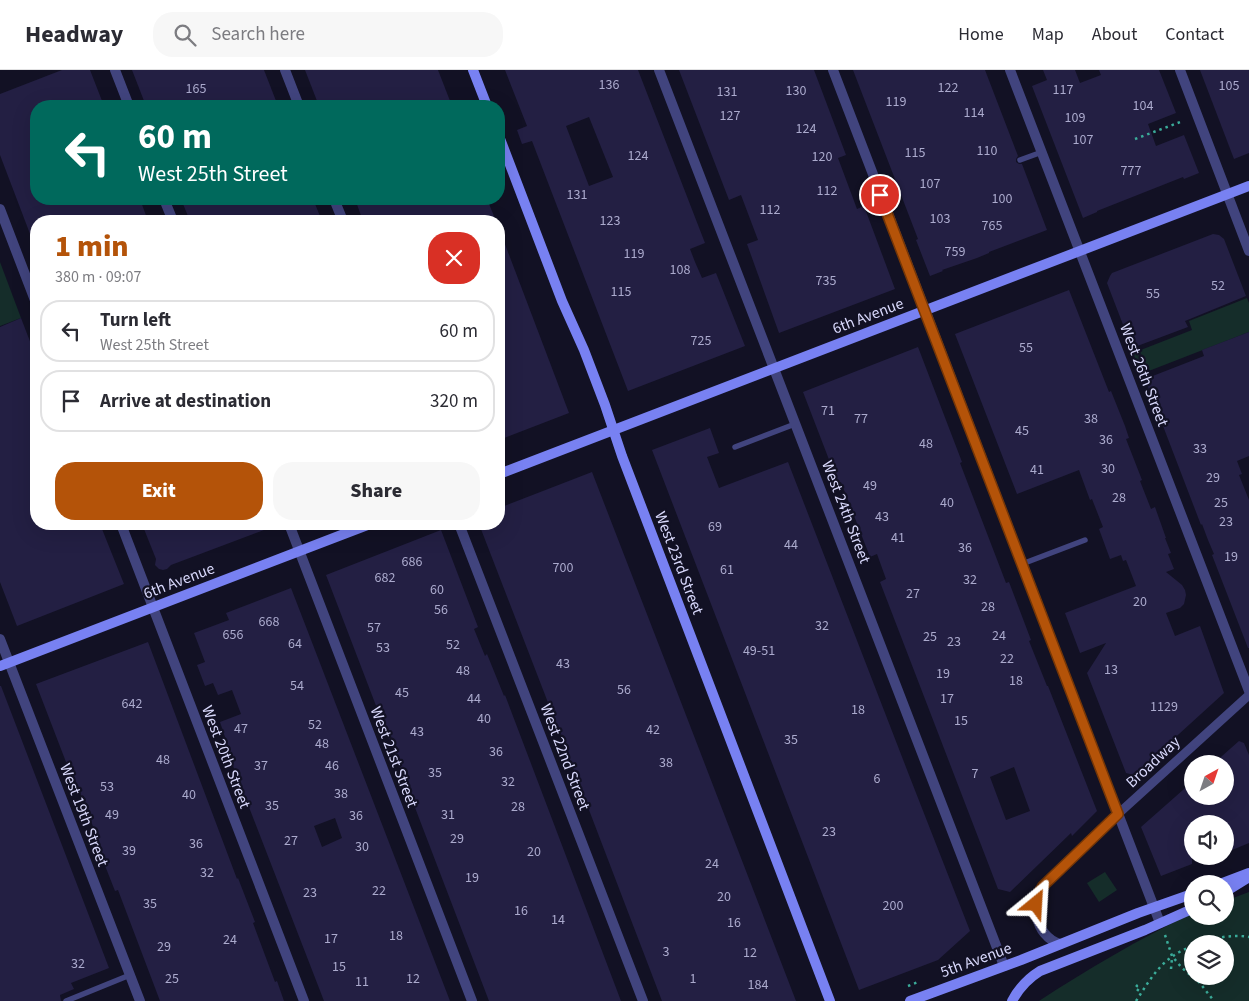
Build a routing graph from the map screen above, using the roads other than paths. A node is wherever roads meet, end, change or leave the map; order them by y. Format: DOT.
graph roads {
  1 [pos="115,70"];
  2 [pos="285,70"];
  3 [pos="473,70"];
  4 [pos="659,70"];
  5 [pos="832,70"];
  6 [pos="1010,70"];
  7 [pos="1180,70"];
  8 [pos="126,100"];
  9 [pos="297,100"];
  10 [pos="485,100"];
  11 [pos="505,152"];
  12 [pos="1042,152"];
  13 [pos="1020,160"];
  14 [pos="1249,186"];
  15 [pos="1227,194"];
  16 [pos="0,209"];
  17 [pos="1080,251"];
  18 [pos="1249,251"];
  19 [pos="30,287"];
  20 [pos="925,310"];
  21 [pos="774,369"];
  22 [pos="795,424"];
  23 [pos="613,430"];
  24 [pos="735,447"];
  25 [pos="505,472"];
  26 [pos="123,530"];
  27 [pos="291,530"];
  28 [pos="354,530"];
  29 [pos="461,530"];
  30 [pos="1085,540"];
  31 [pos="299,551"];
  32 [pos="1022,564"];
  33 [pos="153,607"];
  34 [pos="0,639"];
  35 [pos="5,664"];
  36 [pos="1249,691"];
  37 [pos="1249,695"];
  38 [pos="1118,814"];
  39 [pos="1249,875"];
  40 [pos="1234,880"];
  41 [pos="1234,886"];
  42 [pos="1184,897"];
  43 [pos="1154,908"];
  44 [pos="1184,912"];
  45 [pos="1160,923"];
  46 [pos="1060,944"];
  47 [pos="1004,966"];
  48 [pos="130,974"];
  49 [pos="66,1001"];
  50 [pos="140,1001"];
  51 [pos="304,1001"];
  52 [pos="472,1001"];
  53 [pos="643,1001"];
  54 [pos="830,1001"];
  55 [pos="910,1001"];
  56 [pos="1012,1001"];
  1 -- 8 [label="street"];
  2 -- 9 [label="street"];
  3 -- 10 [label="main road"];
  4 -- 21 [label="street, West 24th Street"];
  5 -- 20 [label="street"];
  6 -- 12 [label="street, West 26th Street"];
  7 -- 15 [label="street"];
  11 -- 23 [label="main road, West 23rd Street"];
  12 -- 13 [label="lane"];
  12 -- 17 [label="street, West 26th Street"];
  14 -- 15 [label="main road, 6th Avenue"];
  15 -- 17 [label="main road, 6th Avenue"];
  15 -- 18 [label="street"];
  16 -- 19 [label="street"];
  17 -- 20 [label="main road, 6th Avenue"];
  17 -- 36 [label="street, West 26th Street"];
  20 -- 21 [label="main road, 6th Avenue"];
  20 -- 32 [label="street"];
  21 -- 22 [label="street, West 24th Street"];
  21 -- 23 [label="main road, 6th Avenue"];
  22 -- 24 [label="lane"];
  22 -- 47 [label="street, West 24th Street"];
  23 -- 25 [label="main road, 6th Avenue"];
  23 -- 54 [label="main road, West 23rd Street"];
  26 -- 33 [label="street, West 20th Street"];
  27 -- 31 [label="street, West 21st Street"];
  28 -- 31 [label="main road, 6th Avenue"];
  29 -- 53 [label="street, West 22nd Street"];
  30 -- 32 [label="lane"];
  31 -- 33 [label="main road, 6th Avenue"];
  31 -- 52 [label="street, West 21st Street"];
  32 -- 38 [label="street"];
  33 -- 35 [label="main road, 6th Avenue"];
  33 -- 51 [label="street, West 20th Street"];
  34 -- 35 [label="street, West 19th Street"];
  35 -- 48 [label="street, West 19th Street"];
  37 -- 38 [label="street, Broadway"];
  38 -- 43 [label="street"];
  38 -- 46 [label="street, Broadway"];
  39 -- 40 [label="main road"];
  39 -- 41 [label="main road"];
  42 -- 43 [label="main road, 5th Avenue"];
  43 -- 45 [label="street"];
  43 -- 46 [label="main road, 5th Avenue"];
  44 -- 45 [label="main road"];
  45 -- 56 [label="main road"];
  46 -- 47 [label="main road, 5th Avenue"];
  47 -- 55 [label="main road, 5th Avenue"];
  48 -- 49 [label="lane"];
  48 -- 50 [label="street, West 19th Street"];
}
